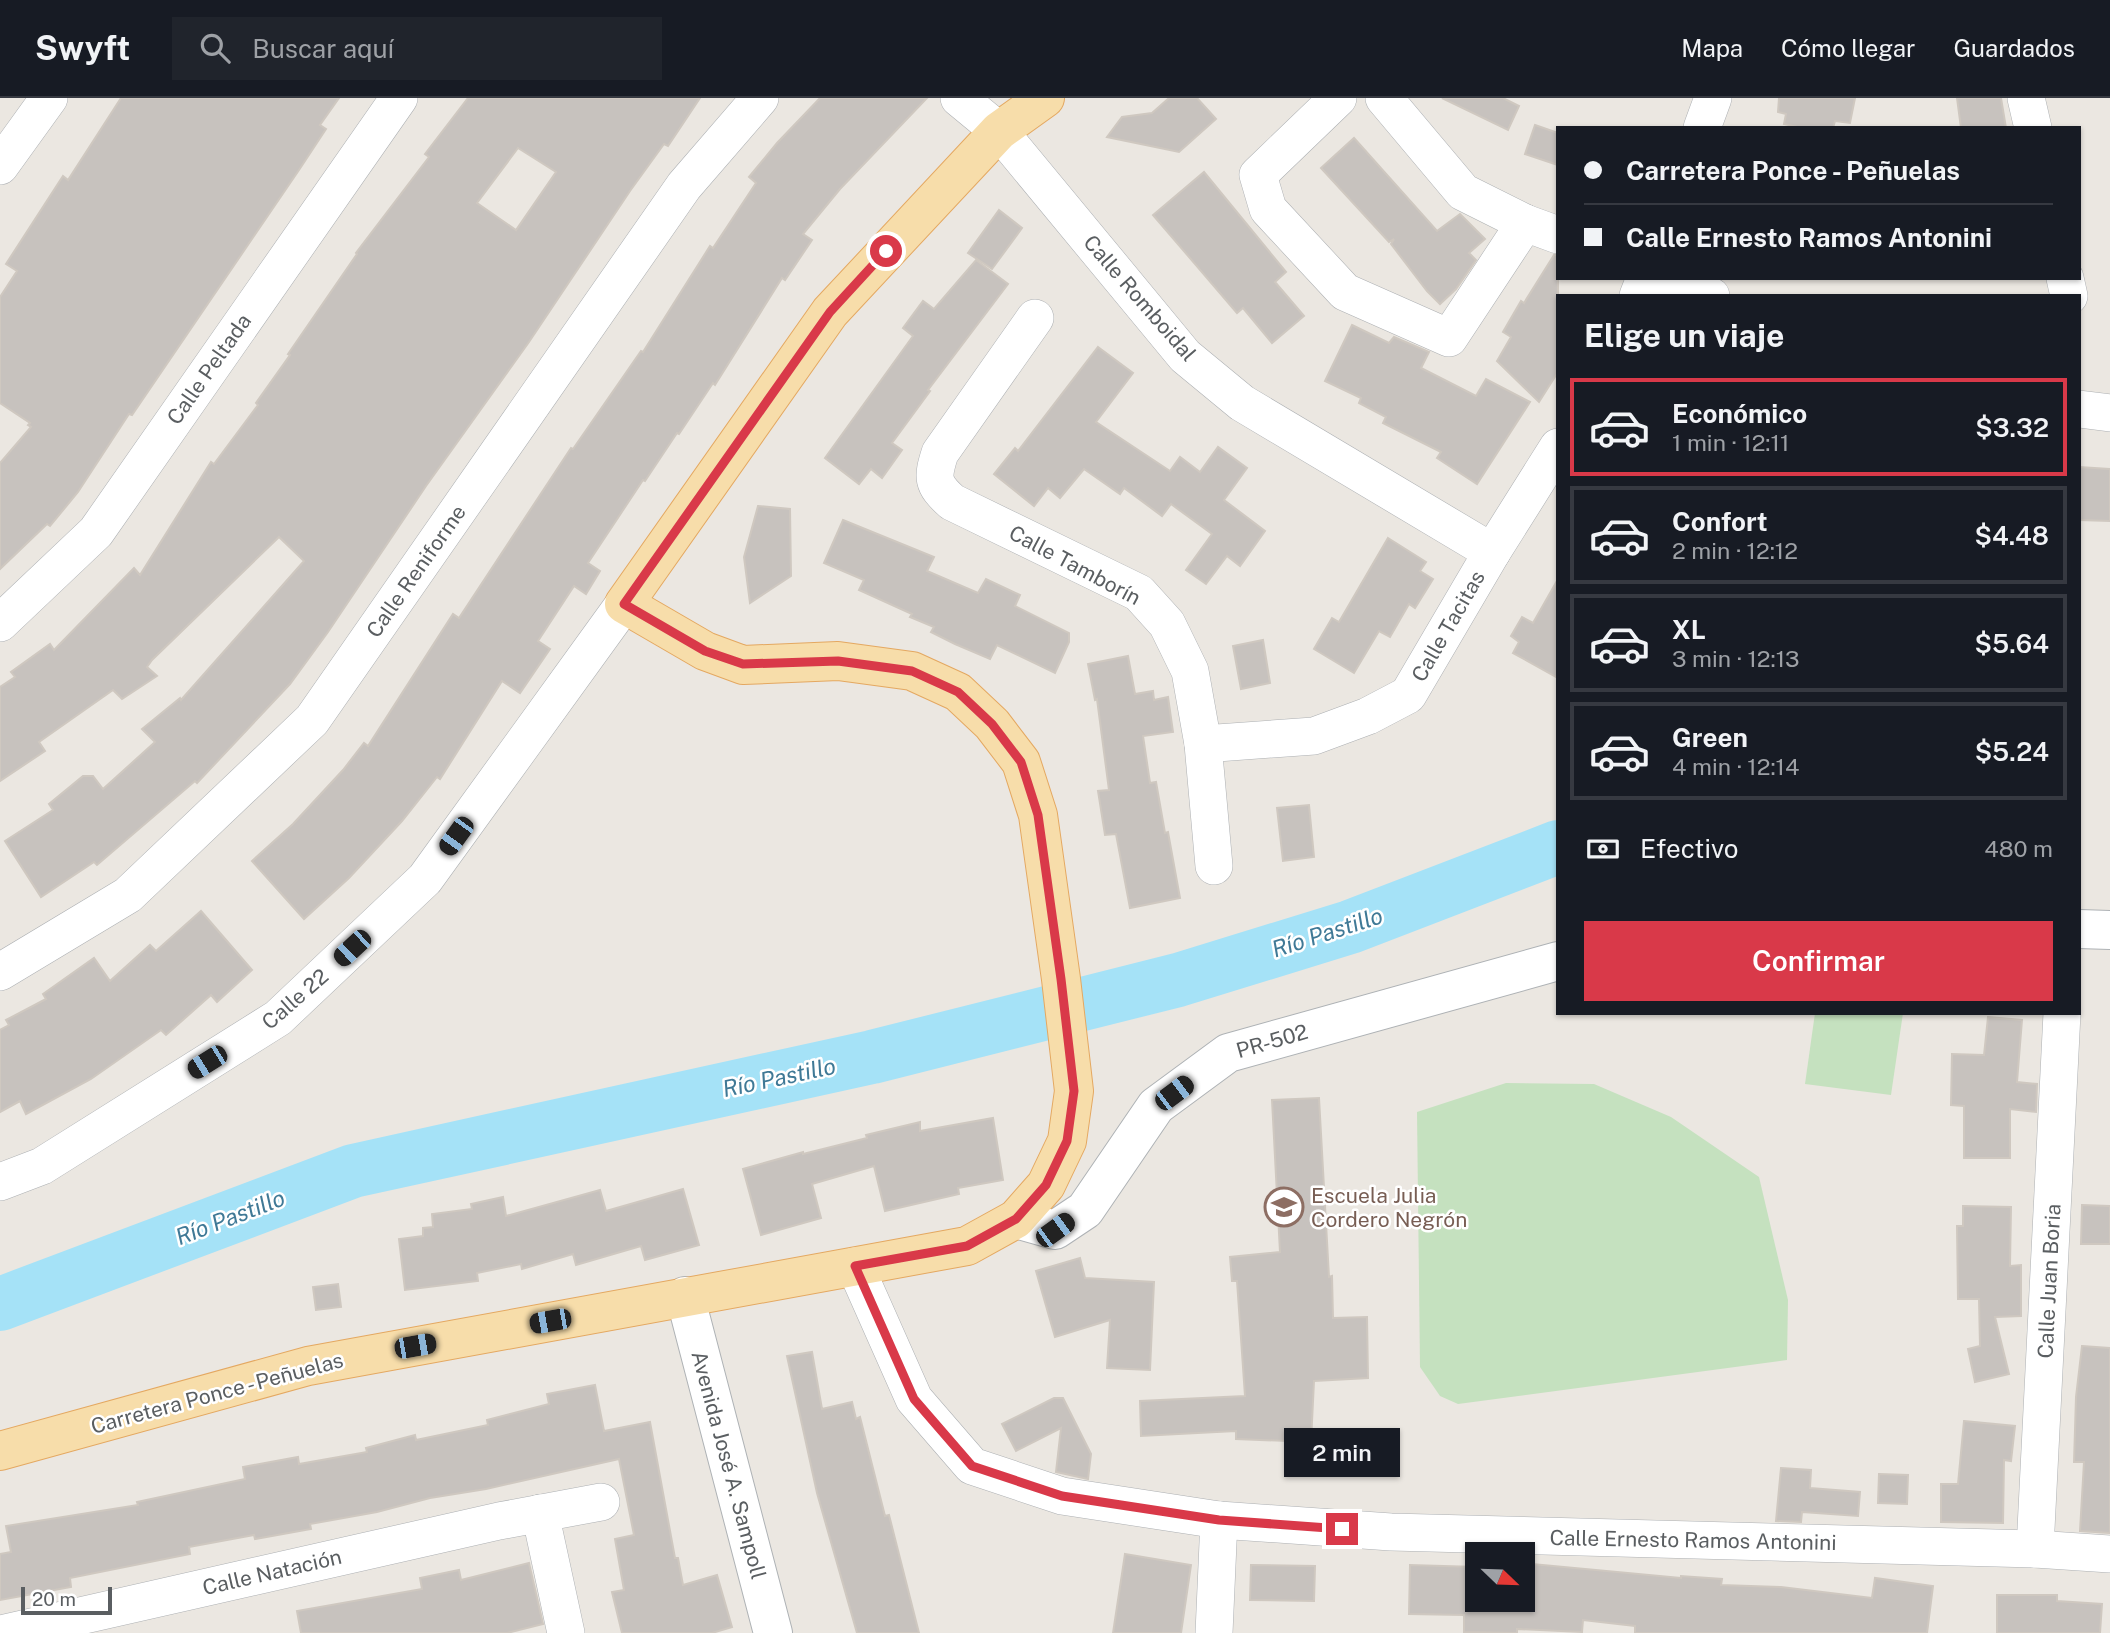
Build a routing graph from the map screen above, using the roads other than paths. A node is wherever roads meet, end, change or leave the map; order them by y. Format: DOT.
graph roads {
  1 [pos="49,98"];
  2 [pos="399,98"];
  3 [pos="760,98"];
  4 [pos="959,98"];
  5 [pos="1045,98"];
  6 [pos="1338,98"];
  7 [pos="1384,98"];
  8 [pos="1713,98"];
  9 [pos="2026,98"];
  10 [pos="1703,126"];
  11 [pos="2032,126"];
  12 [pos="999,131"];
  13 [pos="0,166"];
  14 [pos="1541,229"];
  15 [pos="1672,280"];
  16 [pos="1706,294"];
  17 [pos="1035,318"];
  18 [pos="2081,409"];
  19 [pos="2110,413"];
  20 [pos="1556,450"];
  21 [pos="1492,552"];
  22 [pos="624,604"];
  23 [pos="0,623"];
  24 [pos="1203,744"];
  25 [pos="1214,866"];
  26 [pos="2081,929"];
  27 [pos="2110,930"];
  28 [pos="1556,962"];
  29 [pos="0,972"];
  30 [pos="2062,1015"];
  31 [pos="0,1182"];
  32 [pos="1016,1219"];
  33 [pos="855,1266"];
  34 [pos="685,1296"];
  35 [pos="0,1451"];
  36 [pos="601,1502"];
  37 [pos="540,1513"];
  38 [pos="1219,1520"];
  39 [pos="2035,1549"];
  40 [pos="2110,1554"];
  41 [pos="5,1633"];
  42 [pos="566,1633"];
  43 [pos="773,1633"];
  44 [pos="1214,1633"];
  1 -- 13 [label="street"];
  2 -- 23 [label="street, Calle Peltada"];
  3 -- 29 [label="street, Calle Reniforme"];
  4 -- 12 [label="street, Calle Romboidal"];
  5 -- 12 [label="main road"];
  6 -- 14 [label="street"];
  7 -- 14 [label="street"];
  8 -- 10 [label="street"];
  9 -- 11 [label="street"];
  12 -- 21 [label="street, Calle Romboidal"];
  12 -- 22 [label="main road"];
  15 -- 16 [label="street"];
  17 -- 24 [label="street, Calle Tamborín"];
  18 -- 19 [label="street"];
  20 -- 21 [label="street, Calle Tacitas"];
  21 -- 24 [label="street, Calle Tacitas"];
  22 -- 31 [label="street, Calle 22"];
  22 -- 32 [label="main road, Carretera Ponce - Peñuelas"];
  24 -- 25 [label="street, Calle Tamborín"];
  26 -- 27 [label="street"];
  28 -- 32 [label="street, PR-502 / PR-502"];
  30 -- 39 [label="street, Calle Juan Boria"];
  32 -- 33 [label="main road, Carretera Ponce - Peñuelas"];
  33 -- 34 [label="main road, Carretera Ponce - Peñuelas"];
  33 -- 38 [label="street, Calle Ernesto Ramos Antonini"];
  34 -- 35 [label="main road, Carretera Ponce - Peñuelas"];
  34 -- 43 [label="street, Avenida José A. Sampoll"];
  36 -- 37 [label="street, Calle Natación"];
  37 -- 41 [label="street, Calle Natación"];
  37 -- 42 [label="street"];
  38 -- 39 [label="street, Calle Ernesto Ramos Antonini"];
  38 -- 44 [label="street"];
  39 -- 40 [label="street, Calle Ernesto Ramos Antonini"];
}
